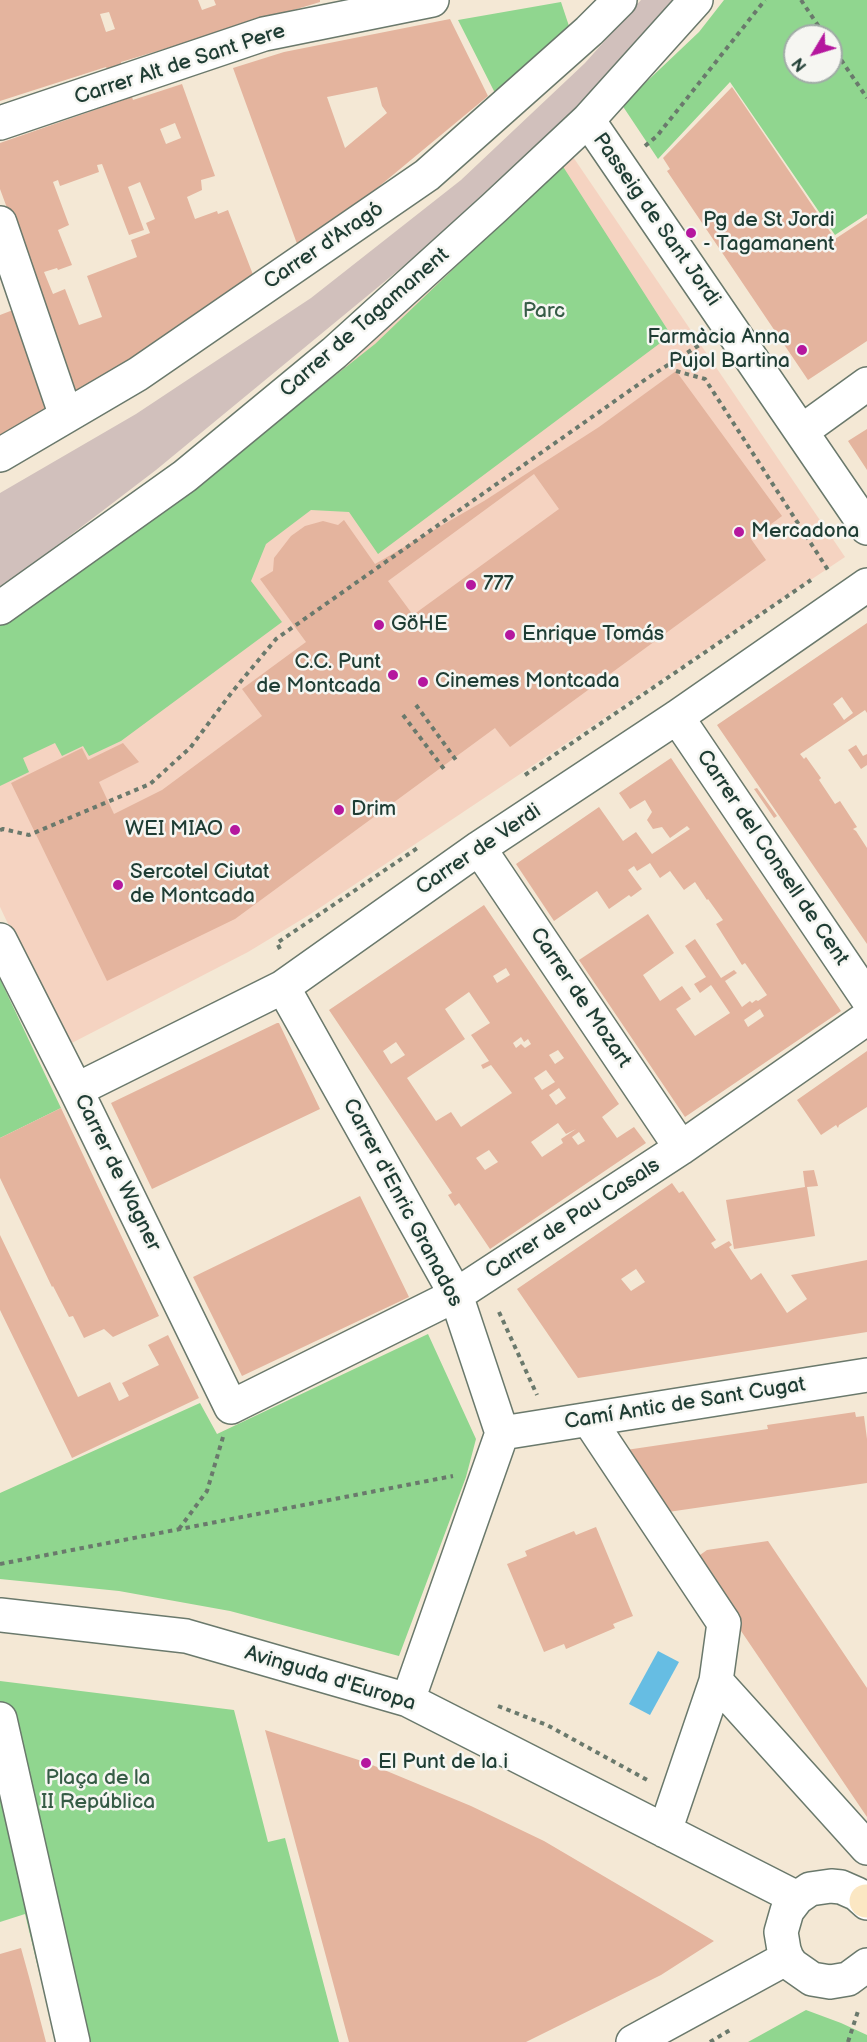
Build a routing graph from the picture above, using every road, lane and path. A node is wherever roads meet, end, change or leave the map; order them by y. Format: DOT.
graph roads {
  1 [pos="432,0"];
  2 [pos="620,0"];
  3 [pos="696,0"];
  4 [pos="765,0"];
  5 [pos="801,0"];
  6 [pos="817,24"];
  7 [pos="843,63"];
  8 [pos="867,98"];
  9 [pos="588,120"];
  10 [pos="0,123"];
  11 [pos="642,149"];
  12 [pos="0,223"];
  13 [pos="730,326"];
  14 [pos="676,371"];
  15 [pos="867,384"];
  16 [pos="66,416"];
  17 [pos="801,431"];
  18 [pos="0,455"];
  19 [pos="867,528"];
  20 [pos="858,591"];
  21 [pos="0,608"];
  22 [pos="416,705"];
  23 [pos="404,715"];
  24 [pos="677,717"];
  25 [pos="456,760"];
  26 [pos="444,769"];
  27 [pos="0,830"];
  28 [pos="479,848"];
  29 [pos="0,940"];
  30 [pos="277,943"];
  31 [pos="272,952"];
  32 [pos="283,987"];
  33 [pos="867,998"];
  34 [pos="867,1018"];
  35 [pos="76,1090"];
  36 [pos="681,1148"];
  37 [pos="456,1295"];
  38 [pos="497,1308"];
  39 [pos="867,1375"];
  40 [pos="231,1407"];
  41 [pos="589,1420"];
  42 [pos="551,1426"];
  43 [pos="502,1433"];
  44 [pos="490,1468"];
  45 [pos="179,1529"];
  46 [pos="0,1564"];
  47 [pos="0,1614"];
  48 [pos="716,1681"];
  49 [pos="408,1700"];
  50 [pos="0,1719"];
  51 [pos="665,1831"];
  52 [pos="867,1848"];
  53 [pos="797,1898"];
  54 [pos="867,1902"];
  55 [pos="787,1958"];
  56 [pos="867,1965"];
  57 [pos="860,2003"];
  58 [pos="73,2042"];
  59 [pos="633,2042"];
  60 [pos="848,2042"];
  1 -- 10 [label="street, Carrer Alt de Sant Pere"];
  2 -- 16 [label="street, Carrer d'Aragó"];
  3 -- 9 [label="street, Carrer de Tagamanent"];
  4 -- 11 [label="path"];
  5 -- 6 [label="path"];
  7 -- 8 [label="path"];
  9 -- 13 [label="street, Passeig de Sant Jordi"];
  9 -- 21 [label="street, Carrer de Tagamanent"];
  12 -- 16 [label="street"];
  13 -- 17 [label="street, Passeig de Sant Jordi"];
  13 -- 27 [label="path"];
  14 -- 20 [label="path"];
  15 -- 17 [label="street"];
  16 -- 18 [label="street, Carrer d'Aragó"];
  17 -- 19 [label="street, Passeig de Sant Jordi"];
  20 -- 24 [label="street, Carrer de Verdi"];
  22 -- 25 [label="path"];
  23 -- 26 [label="path"];
  24 -- 28 [label="street, Carrer de Verdi"];
  24 -- 33 [label="street, Carrer del Consell de Cent"];
  28 -- 32 [label="street, Carrer de Verdi"];
  28 -- 36 [label="street, Carrer de Mozart"];
  29 -- 35 [label="street, Carrer de Wagner"];
  30 -- 31 [label="path"];
  32 -- 35 [label="street, Carrer de Verdi"];
  32 -- 37 [label="street, Carrer d'Enric Granados"];
  34 -- 36 [label="street, Carrer de Pau Casals"];
  35 -- 40 [label="street, Carrer de Wagner"];
  36 -- 37 [label="street, Carrer de Pau Casals"];
  37 -- 40 [label="street, Carrer de Pau Casals"];
  37 -- 43 [label="street, Carrer d'Enric Granados"];
  38 -- 42 [label="path"];
  39 -- 41 [label="street, Camí Antic de Sant Cugat"];
  40 -- 45 [label="path"];
  41 -- 42 [label="street, Camí Antic de Sant Cugat"];
  41 -- 48 [label="street"];
  42 -- 43 [label="street, Camí Antic de Sant Cugat"];
  43 -- 44 [label="street"];
  44 -- 45 [label="path"];
  44 -- 49 [label="street"];
  45 -- 46 [label="path"];
  47 -- 49 [label="street, Avinguda d'Europa"];
  48 -- 51 [label="street"];
  48 -- 52 [label="street"];
  49 -- 51 [label="street, Avinguda d'Europa"];
  50 -- 58 [label="street"];
  51 -- 53 [label="street, Avinguda d'Europa"];
  53 -- 54 [label="street"];
  53 -- 55 [label="street"];
  55 -- 56 [label="street"];
  55 -- 59 [label="street"];
  57 -- 60 [label="path"];
}
